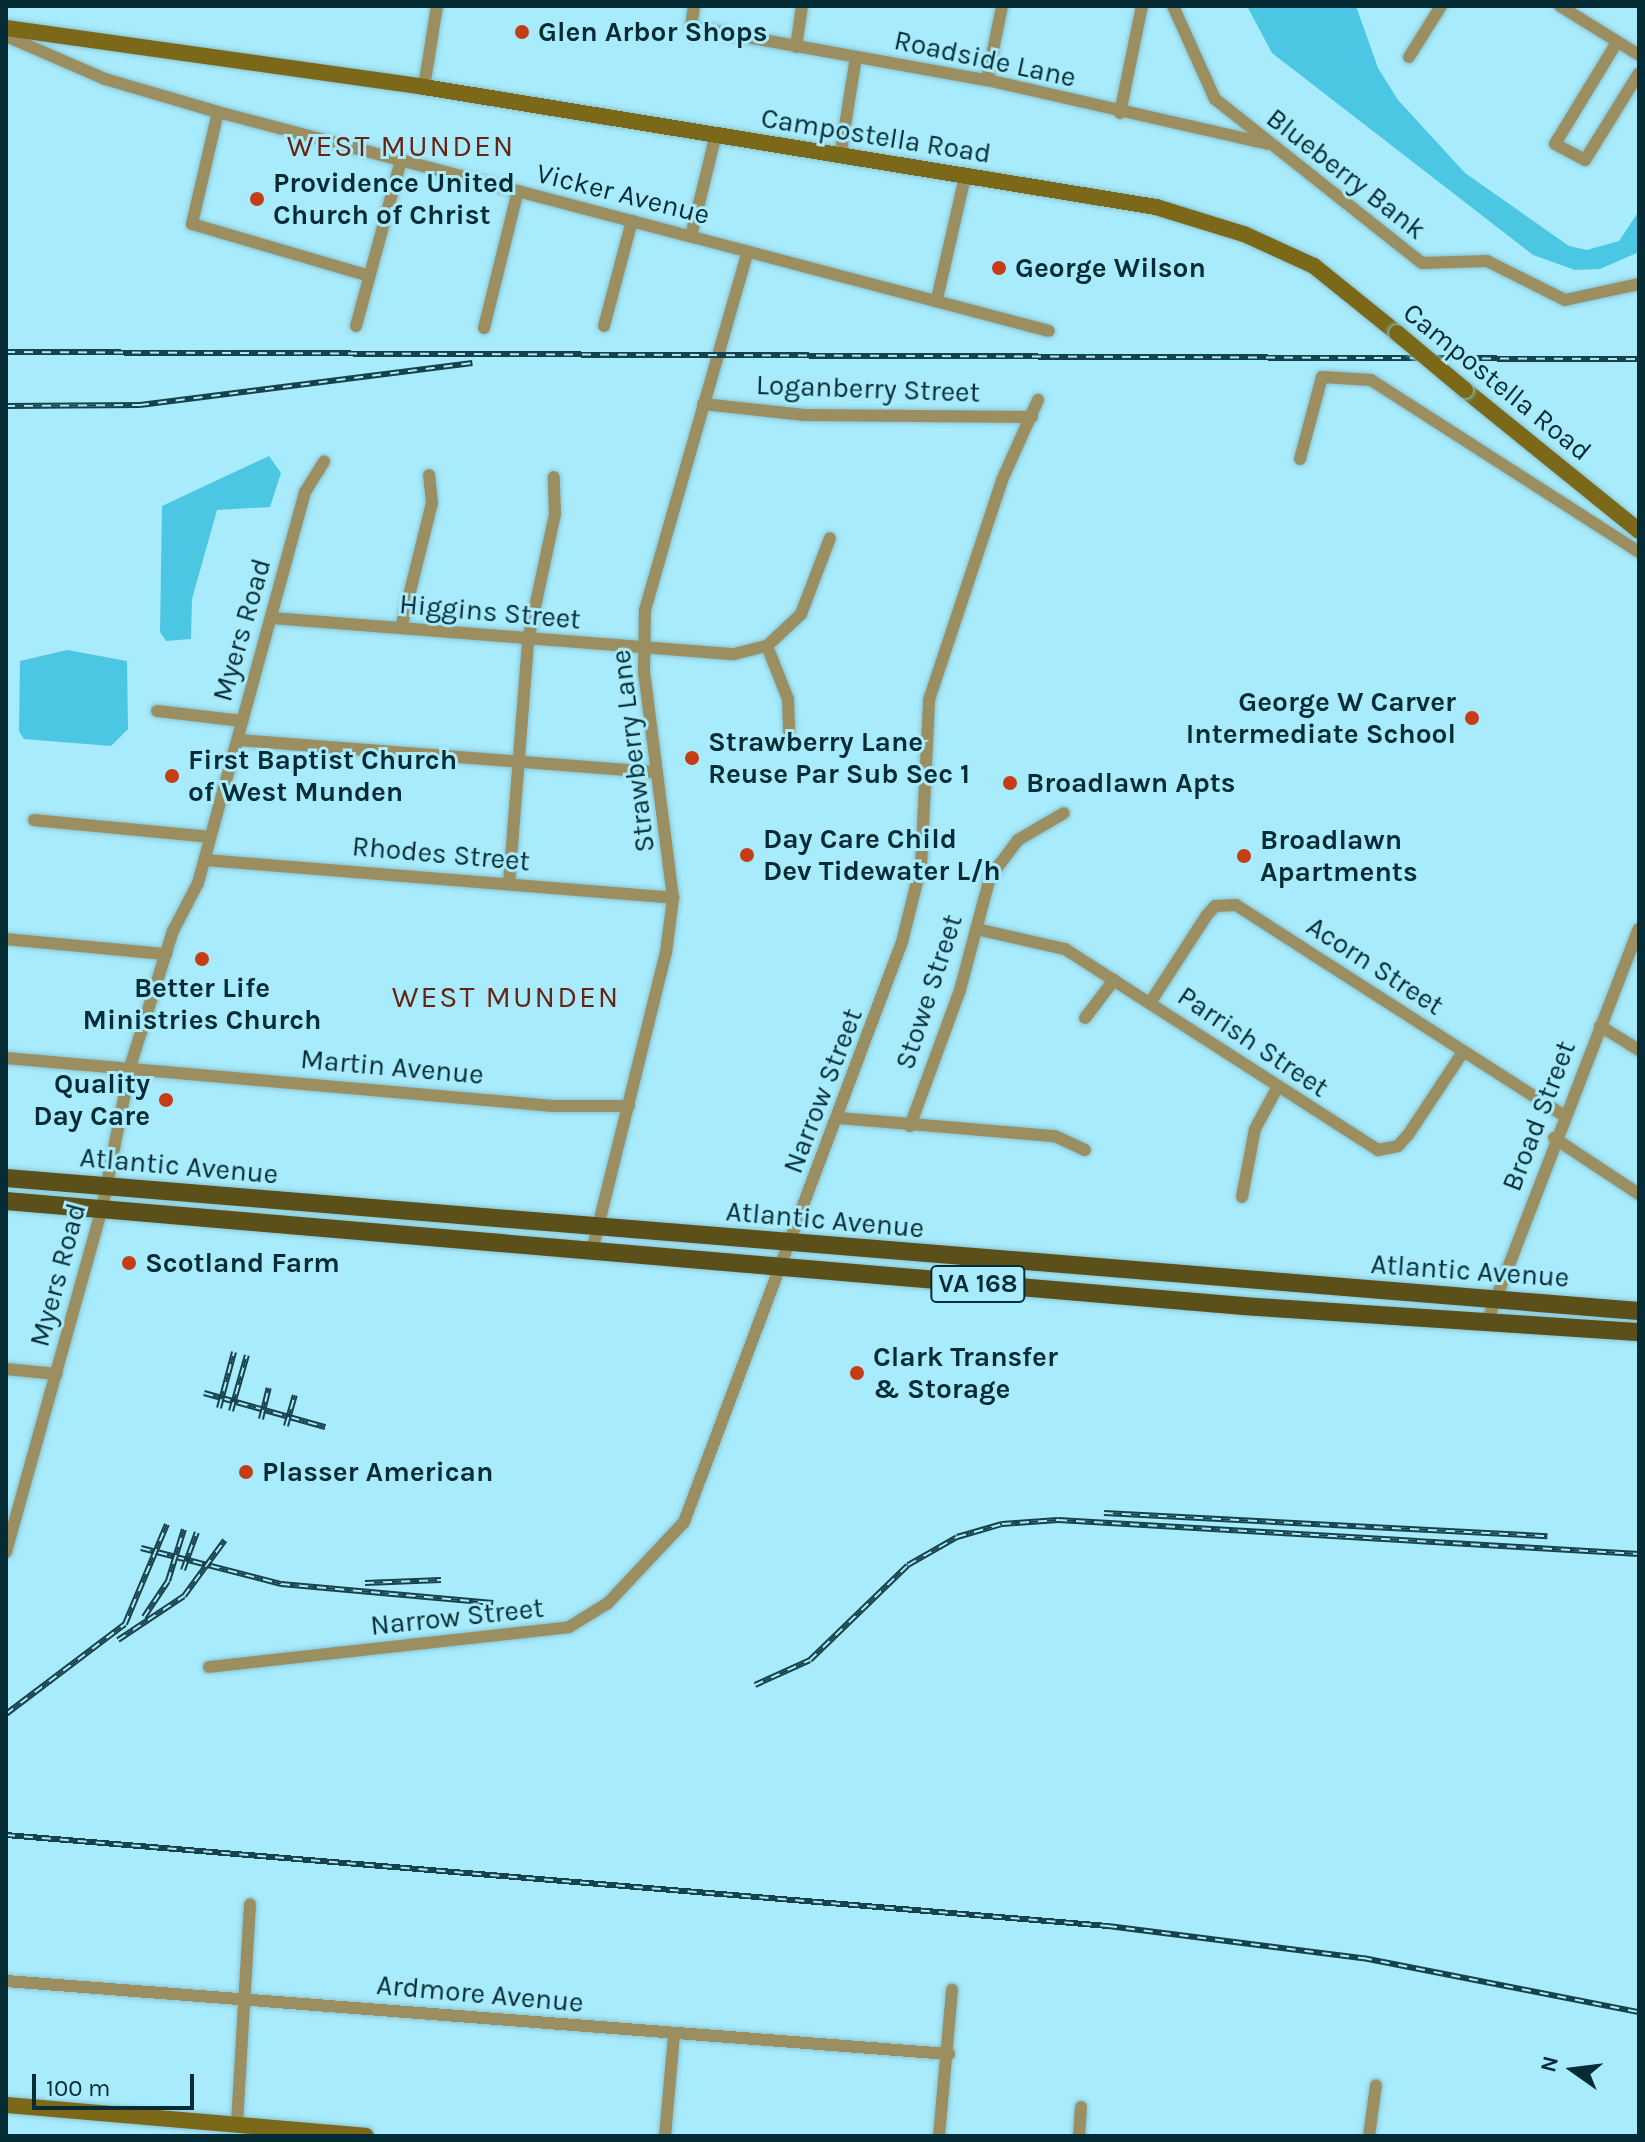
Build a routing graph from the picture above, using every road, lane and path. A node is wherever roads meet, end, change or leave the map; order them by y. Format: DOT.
graph roads {
  1 [pos="437,6"];
  2 [pos="694,6"];
  3 [pos="802,6"];
  4 [pos="1002,6"];
  5 [pos="1142,6"];
  6 [pos="1173,6"];
  7 [pos="1441,6"];
  8 [pos="1560,6"];
  9 [pos="6,28"];
  10 [pos="6,36"];
  11 [pos="1617,42"];
  12 [pos="796,47"];
  13 [pos="1639,55"];
  14 [pos="856,57"];
  15 [pos="1409,57"];
  16 [pos="1639,73"];
  17 [pos="987,80"];
  18 [pos="424,87"];
  19 [pos="218,112"];
  20 [pos="1120,113"];
  21 [pos="715,138"];
  22 [pos="1268,144"];
  23 [pos="840,157"];
  24 [pos="401,160"];
  25 [pos="965,177"];
  26 [pos="518,191"];
  27 [pos="632,221"];
  28 [pos="691,236"];
  29 [pos="748,251"];
  30 [pos="370,276"];
  31 [pos="1639,284"];
  32 [pos="937,299"];
  33 [pos="356,326"];
  34 [pos="604,326"];
  35 [pos="484,328"];
  36 [pos="1049,331"];
  37 [pos="1038,400"];
  38 [pos="703,404"];
  39 [pos="1032,417"];
  40 [pos="1300,459"];
  41 [pos="324,462"];
  42 [pos="429,475"];
  43 [pos="554,477"];
  44 [pos="1639,531"];
  45 [pos="830,538"];
  46 [pos="1639,552"];
  47 [pos="272,618"];
  48 [pos="401,628"];
  49 [pos="528,640"];
  50 [pos="767,646"];
  51 [pos="642,648"];
  52 [pos="157,711"];
  53 [pos="242,721"];
  54 [pos="789,731"];
  55 [pos="238,740"];
  56 [pos="516,761"];
  57 [pos="657,772"];
  58 [pos="1064,813"];
  59 [pos="34,820"];
  60 [pos="210,837"];
  61 [pos="205,860"];
  62 [pos="509,884"];
  63 [pos="673,898"];
  64 [pos="976,929"];
  65 [pos="1639,929"];
  66 [pos="6,939"];
  67 [pos="166,954"];
  68 [pos="1114,980"];
  69 [pos="1150,1003"];
  70 [pos="1085,1018"];
  71 [pos="1600,1026"];
  72 [pos="1639,1050"];
  73 [pos="1463,1052"];
  74 [pos="6,1058"];
  75 [pos="130,1067"];
  76 [pos="1277,1088"];
  77 [pos="629,1106"];
  78 [pos="1563,1115"];
  79 [pos="839,1118"];
  80 [pos="910,1126"];
  81 [pos="1554,1138"];
  82 [pos="1085,1150"];
  83 [pos="6,1178"];
  84 [pos="106,1189"];
  85 [pos="1639,1194"];
  86 [pos="1242,1197"];
  87 [pos="6,1201"];
  88 [pos="102,1209"];
  89 [pos="598,1228"];
  90 [pos="790,1246"];
  91 [pos="592,1251"];
  92 [pos="782,1267"];
  93 [pos="1495,1302"];
  94 [pos="1639,1311"];
  95 [pos="1487,1322"];
  96 [pos="1639,1332"];
  97 [pos="6,1369"];
  98 [pos="57,1374"];
  99 [pos="6,1552"];
  100 [pos="209,1667"];
  101 [pos="250,1904"];
  102 [pos="6,1981"];
  103 [pos="952,1990"];
  104 [pos="244,1998"];
  105 [pos="674,2035"];
  106 [pos="948,2054"];
  107 [pos="1376,2085"];
  108 [pos="6,2105"];
  109 [pos="1081,2107"];
  110 [pos="237,2123"];
  111 [pos="356,2136"];
  112 [pos="665,2136"];
  113 [pos="939,2136"];
  114 [pos="1079,2136"];
  115 [pos="1369,2136"];
  1 -- 18 [label="street"];
  2 -- 12 [label="street, Roadside Lane"];
  3 -- 12 [label="street"];
  4 -- 17 [label="street"];
  5 -- 20 [label="street"];
  6 -- 22 [label="street, Blueberry Bank"];
  7 -- 15 [label="street"];
  8 -- 11 [label="street"];
  9 -- 18 [label="main road, Campostella Road"];
  10 -- 19 [label="street, Vicker Avenue"];
  11 -- 13 [label="street"];
  11 -- 16 [label="street"];
  12 -- 14 [label="street, Roadside Lane"];
  14 -- 17 [label="street, Roadside Lane"];
  14 -- 23 [label="street"];
  17 -- 20 [label="street, Roadside Lane"];
  18 -- 21 [label="main road, Campostella Road"];
  19 -- 24 [label="street, Vicker Avenue"];
  19 -- 30 [label="street"];
  20 -- 22 [label="street, Roadside Lane"];
  21 -- 23 [label="main road, Campostella Road"];
  21 -- 28 [label="street"];
  22 -- 31 [label="street, Blueberry Bank"];
  23 -- 25 [label="main road, Campostella Road"];
  24 -- 26 [label="street, Vicker Avenue"];
  24 -- 30 [label="street"];
  25 -- 32 [label="street"];
  25 -- 44 [label="main road, Campostella Road, bridge"];
  26 -- 27 [label="street, Vicker Avenue"];
  26 -- 35 [label="street"];
  27 -- 28 [label="street, Vicker Avenue"];
  27 -- 34 [label="street"];
  28 -- 29 [label="street, Vicker Avenue"];
  29 -- 32 [label="street, Vicker Avenue"];
  29 -- 38 [label="street, Strawberry Lane"];
  30 -- 33 [label="street"];
  32 -- 36 [label="street, Vicker Avenue"];
  37 -- 39 [label="street, Narrow Street"];
  38 -- 39 [label="street, Loganberry Street"];
  38 -- 51 [label="street, Strawberry Lane"];
  39 -- 79 [label="street, Narrow Street"];
  40 -- 46 [label="street"];
  41 -- 47 [label="street, Myers Road"];
  42 -- 48 [label="street"];
  43 -- 49 [label="street"];
  45 -- 50 [label="street"];
  47 -- 48 [label="street, Higgins Street"];
  47 -- 53 [label="street, Myers Road"];
  48 -- 49 [label="street, Higgins Street"];
  49 -- 51 [label="street, Higgins Street"];
  49 -- 56 [label="street"];
  50 -- 51 [label="street, Higgins Street"];
  50 -- 54 [label="street"];
  51 -- 57 [label="street, Strawberry Lane"];
  52 -- 53 [label="street"];
  53 -- 55 [label="street, Myers Road"];
  55 -- 56 [label="street"];
  55 -- 60 [label="street, Myers Road"];
  56 -- 57 [label="street"];
  56 -- 62 [label="street"];
  57 -- 63 [label="street, Strawberry Lane"];
  58 -- 64 [label="street, Stowe Street"];
  59 -- 60 [label="street"];
  60 -- 61 [label="street, Myers Road"];
  61 -- 62 [label="street, Rhodes Street"];
  61 -- 67 [label="street, Myers Road"];
  62 -- 63 [label="street, Rhodes Street"];
  63 -- 77 [label="street, Strawberry Lane"];
  64 -- 68 [label="street, Parrish Street"];
  64 -- 80 [label="street, Stowe Street"];
  65 -- 71 [label="street, Broad Street"];
  66 -- 67 [label="street"];
  67 -- 75 [label="street, Myers Road"];
  68 -- 69 [label="street, Parrish Street"];
  68 -- 70 [label="street"];
  69 -- 73 [label="street, Acorn Street"];
  69 -- 76 [label="street, Parrish Street"];
  71 -- 72 [label="street"];
  71 -- 78 [label="street, Broad Street"];
  73 -- 76 [label="street, Parrish Street"];
  73 -- 78 [label="street, Acorn Street"];
  74 -- 75 [label="street, Martin Avenue"];
  75 -- 77 [label="street, Martin Avenue"];
  75 -- 84 [label="street, Myers Road"];
  76 -- 86 [label="street"];
  77 -- 89 [label="street, Strawberry Lane"];
  78 -- 81 [label="street, Broad Street"];
  79 -- 80 [label="street"];
  79 -- 90 [label="street, Narrow Street"];
  80 -- 82 [label="street"];
  81 -- 85 [label="street"];
  81 -- 93 [label="street, Broad Street"];
  83 -- 84 [label="main road, Atlantic Avenue / VA 168"];
  84 -- 88 [label="street, Myers Road"];
  84 -- 89 [label="main road, Atlantic Avenue / VA 168"];
  87 -- 88 [label="main road, Atlantic Avenue / VA 168"];
  88 -- 91 [label="main road, Atlantic Avenue / VA 168"];
  88 -- 98 [label="street, Myers Road"];
  89 -- 90 [label="main road, Atlantic Avenue / VA 168"];
  89 -- 91 [label="street, Strawberry Lane"];
  90 -- 92 [label="street, Narrow Street"];
  90 -- 93 [label="main road, Atlantic Avenue / VA 168"];
  91 -- 92 [label="main road, Atlantic Avenue / VA 168"];
  92 -- 95 [label="main road, Atlantic Avenue / VA 168"];
  92 -- 100 [label="street, Narrow Street"];
  93 -- 94 [label="main road, Atlantic Avenue / VA 168"];
  93 -- 95 [label="street, Broad Street"];
  95 -- 96 [label="main road, Atlantic Avenue / VA 168"];
  97 -- 98 [label="street"];
  98 -- 99 [label="street, Myers Road"];
  101 -- 104 [label="street"];
  102 -- 104 [label="street, Ardmore Avenue"];
  103 -- 106 [label="street"];
  104 -- 105 [label="street, Ardmore Avenue"];
  104 -- 110 [label="street"];
  105 -- 106 [label="street, Ardmore Avenue"];
  105 -- 112 [label="street"];
  106 -- 113 [label="street"];
  107 -- 115 [label="street"];
  108 -- 110 [label="main road"];
  109 -- 114 [label="street"];
  110 -- 111 [label="main road"];
}
